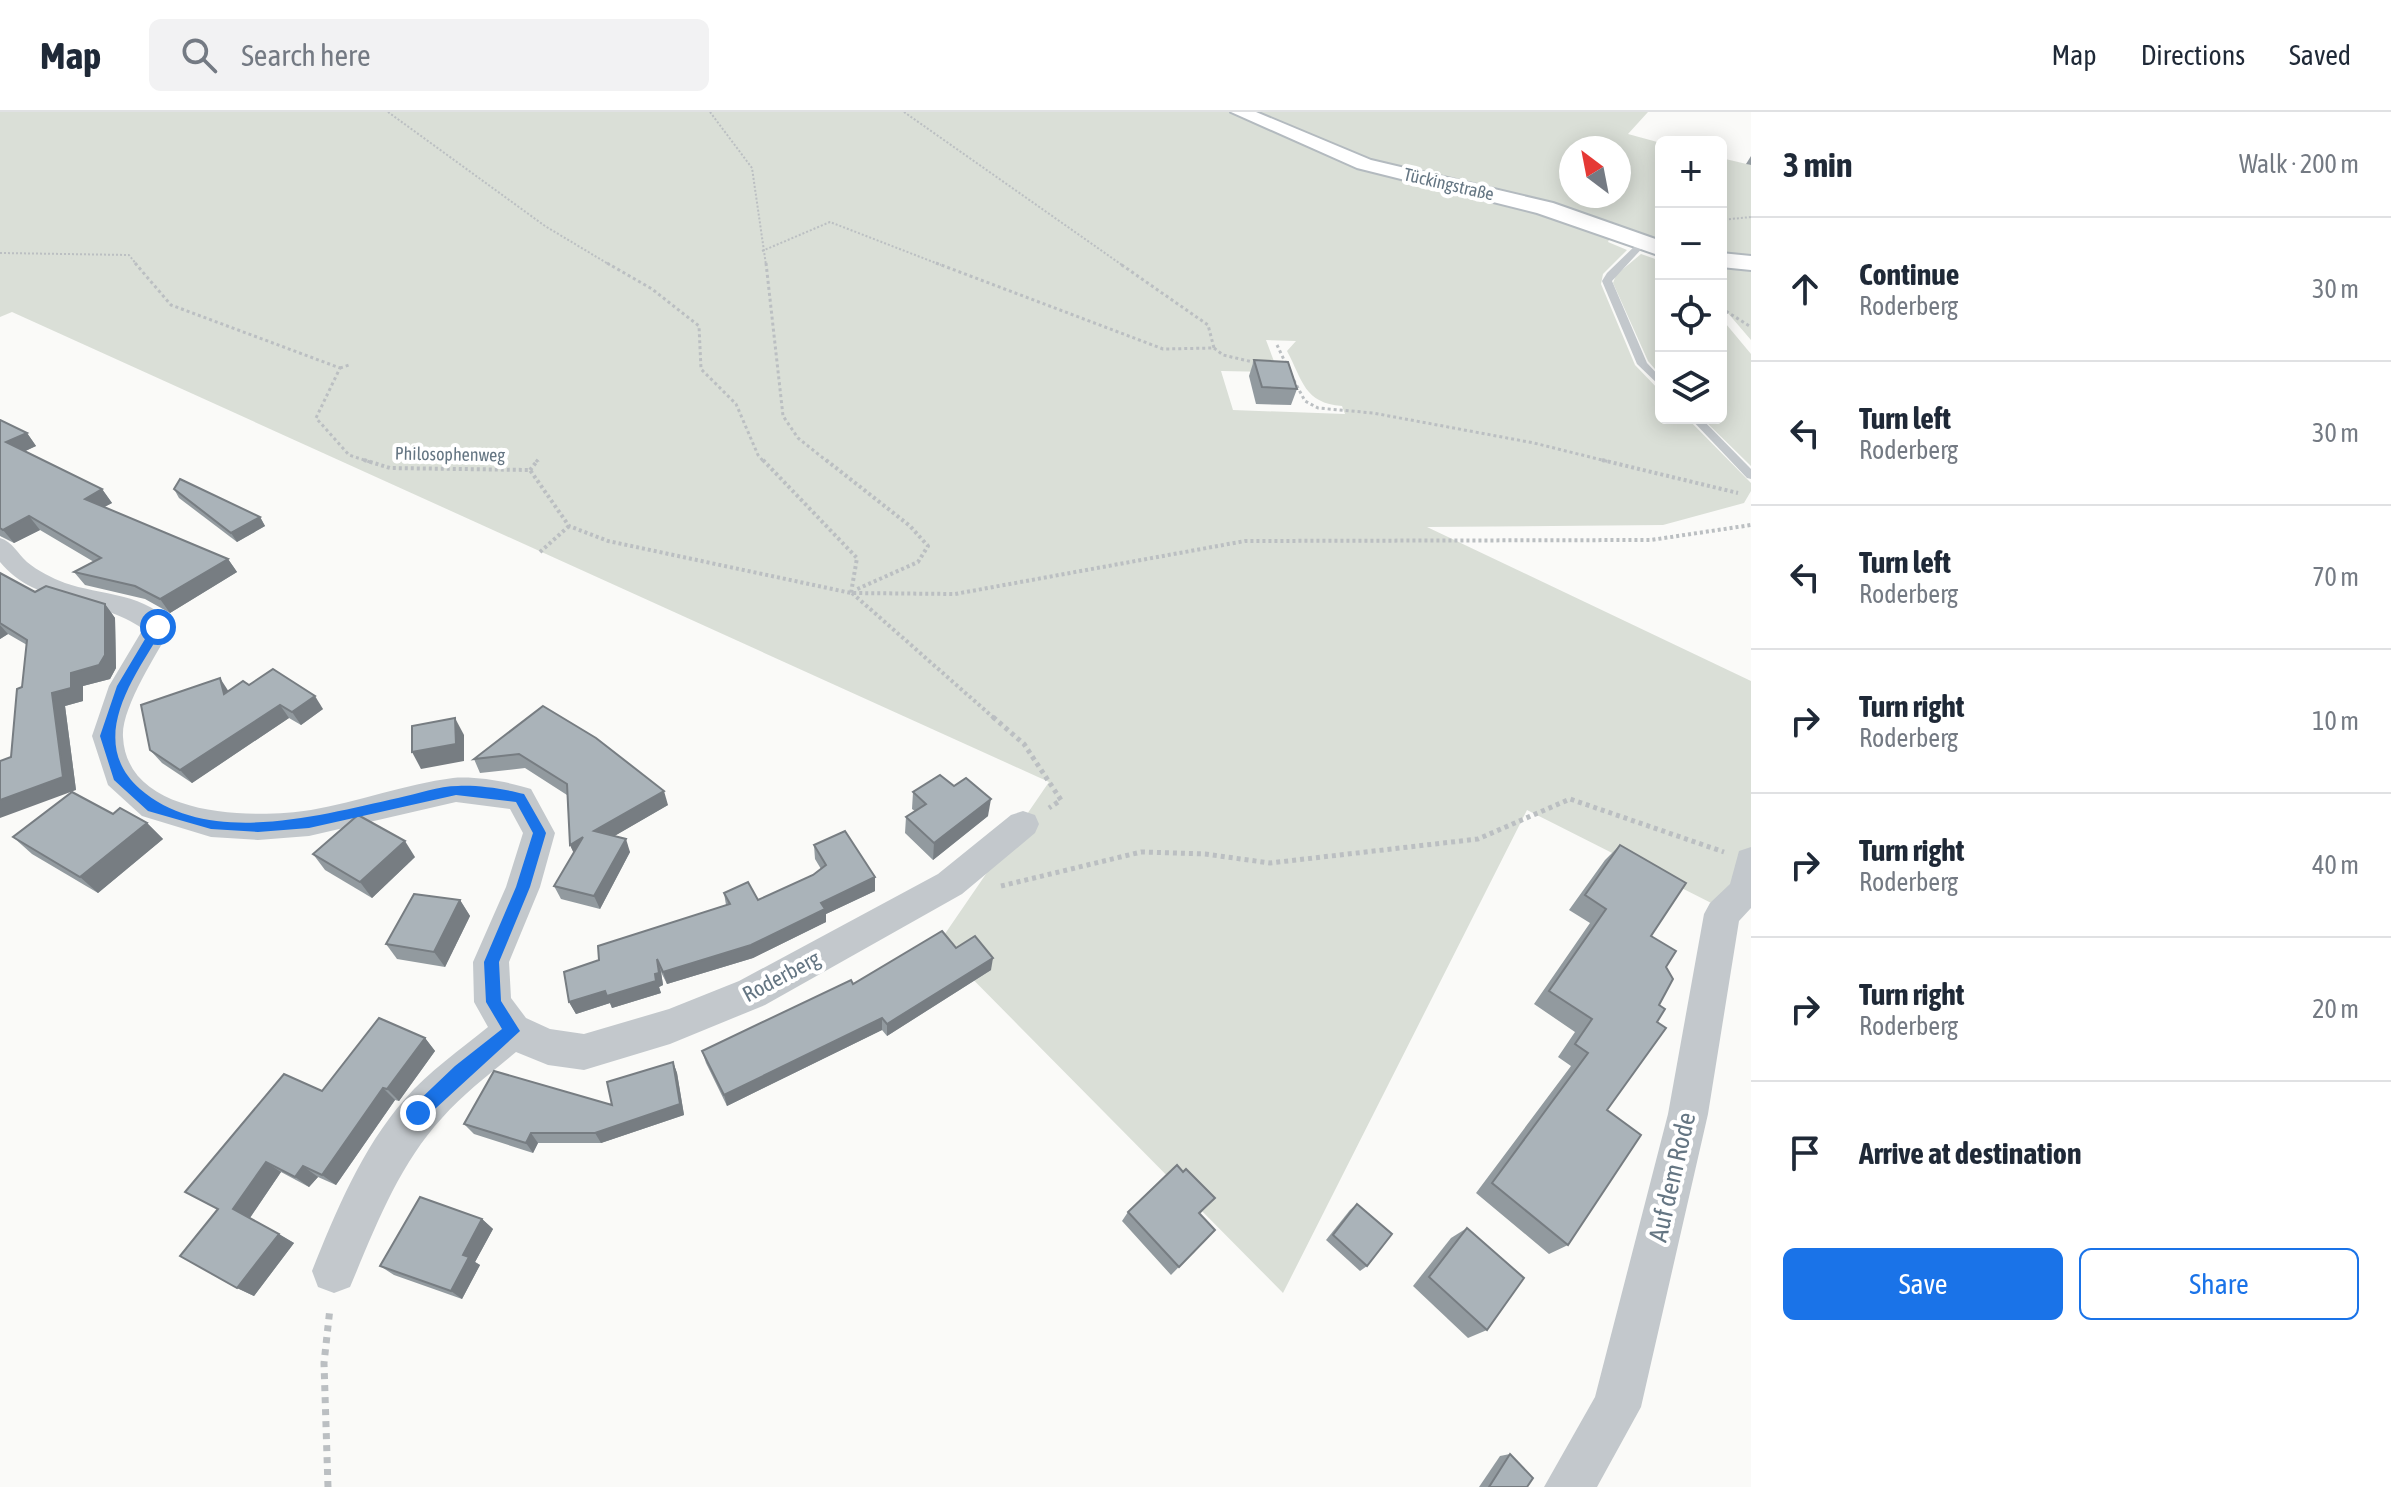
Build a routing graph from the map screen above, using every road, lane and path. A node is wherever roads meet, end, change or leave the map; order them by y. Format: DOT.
graph roads {
  1 [pos="388,112"];
  2 [pos="710,112"];
  3 [pos="904,112"];
  4 [pos="1240,112"];
  5 [pos="1751,217"];
  6 [pos="1727,219"];
  7 [pos="1652,246"];
  8 [pos="762,251"];
  9 [pos="0,253"];
  10 [pos="1727,261"];
  11 [pos="1751,263"];
  12 [pos="1727,312"];
  13 [pos="1751,327"];
  14 [pos="1277,345"];
  15 [pos="1214,348"];
  16 [pos="349,365"];
  17 [pos="340,368"];
  18 [pos="1265,370"];
  19 [pos="1277,370"];
  20 [pos="1289,371"];
  21 [pos="1655,378"];
  22 [pos="1701,424"];
  23 [pos="539,458"];
  24 [pos="475,463"];
  25 [pos="470,470"];
  26 [pos="530,470"];
  27 [pos="1751,476"];
  28 [pos="1749,496"];
  29 [pos="1751,525"];
  30 [pos="569,526"];
  31 [pos="0,546"];
  32 [pos="540,552"];
  33 [pos="851,593"];
  34 [pos="1023,824"];
  35 [pos="1743,859"];
  36 [pos="950,884"];
  37 [pos="512,1031"];
  38 [pos="334,1271"];
  39 [pos="328,1487"];
  40 [pos="1569,1487"];
  1 -- 33 [label="path"];
  2 -- 8 [label="path"];
  3 -- 15 [label="path"];
  4 -- 7 [label="street, Tückingstraße"];
  5 -- 6 [label="path"];
  7 -- 21 [label="lane"];
  8 -- 15 [label="path"];
  8 -- 33 [label="path"];
  9 -- 17 [label="path"];
  10 -- 11 [label="street"];
  12 -- 13 [label="path"];
  14 -- 20 [label="path"];
  15 -- 18 [label="path"];
  16 -- 17 [label="path"];
  17 -- 25 [label="path, Philosophenweg"];
  19 -- 20 [label="path"];
  20 -- 28 [label="path"];
  22 -- 27 [label="lane"];
  23 -- 26 [label="path"];
  24 -- 25 [label="path"];
  25 -- 26 [label="path, Philosophenweg"];
  26 -- 30 [label="path, Philosophenweg"];
  29 -- 33 [label="path"];
  30 -- 32 [label="path"];
  30 -- 33 [label="path"];
  31 -- 37 [label="street"];
  33 -- 34 [label="path"];
  34 -- 36 [label="street, Roderberg"];
  35 -- 36 [label="path"];
  35 -- 40 [label="street, Auf dem Rode"];
  36 -- 37 [label="street, Roderberg"];
  37 -- 38 [label="street"];
  38 -- 39 [label="path"];
}
